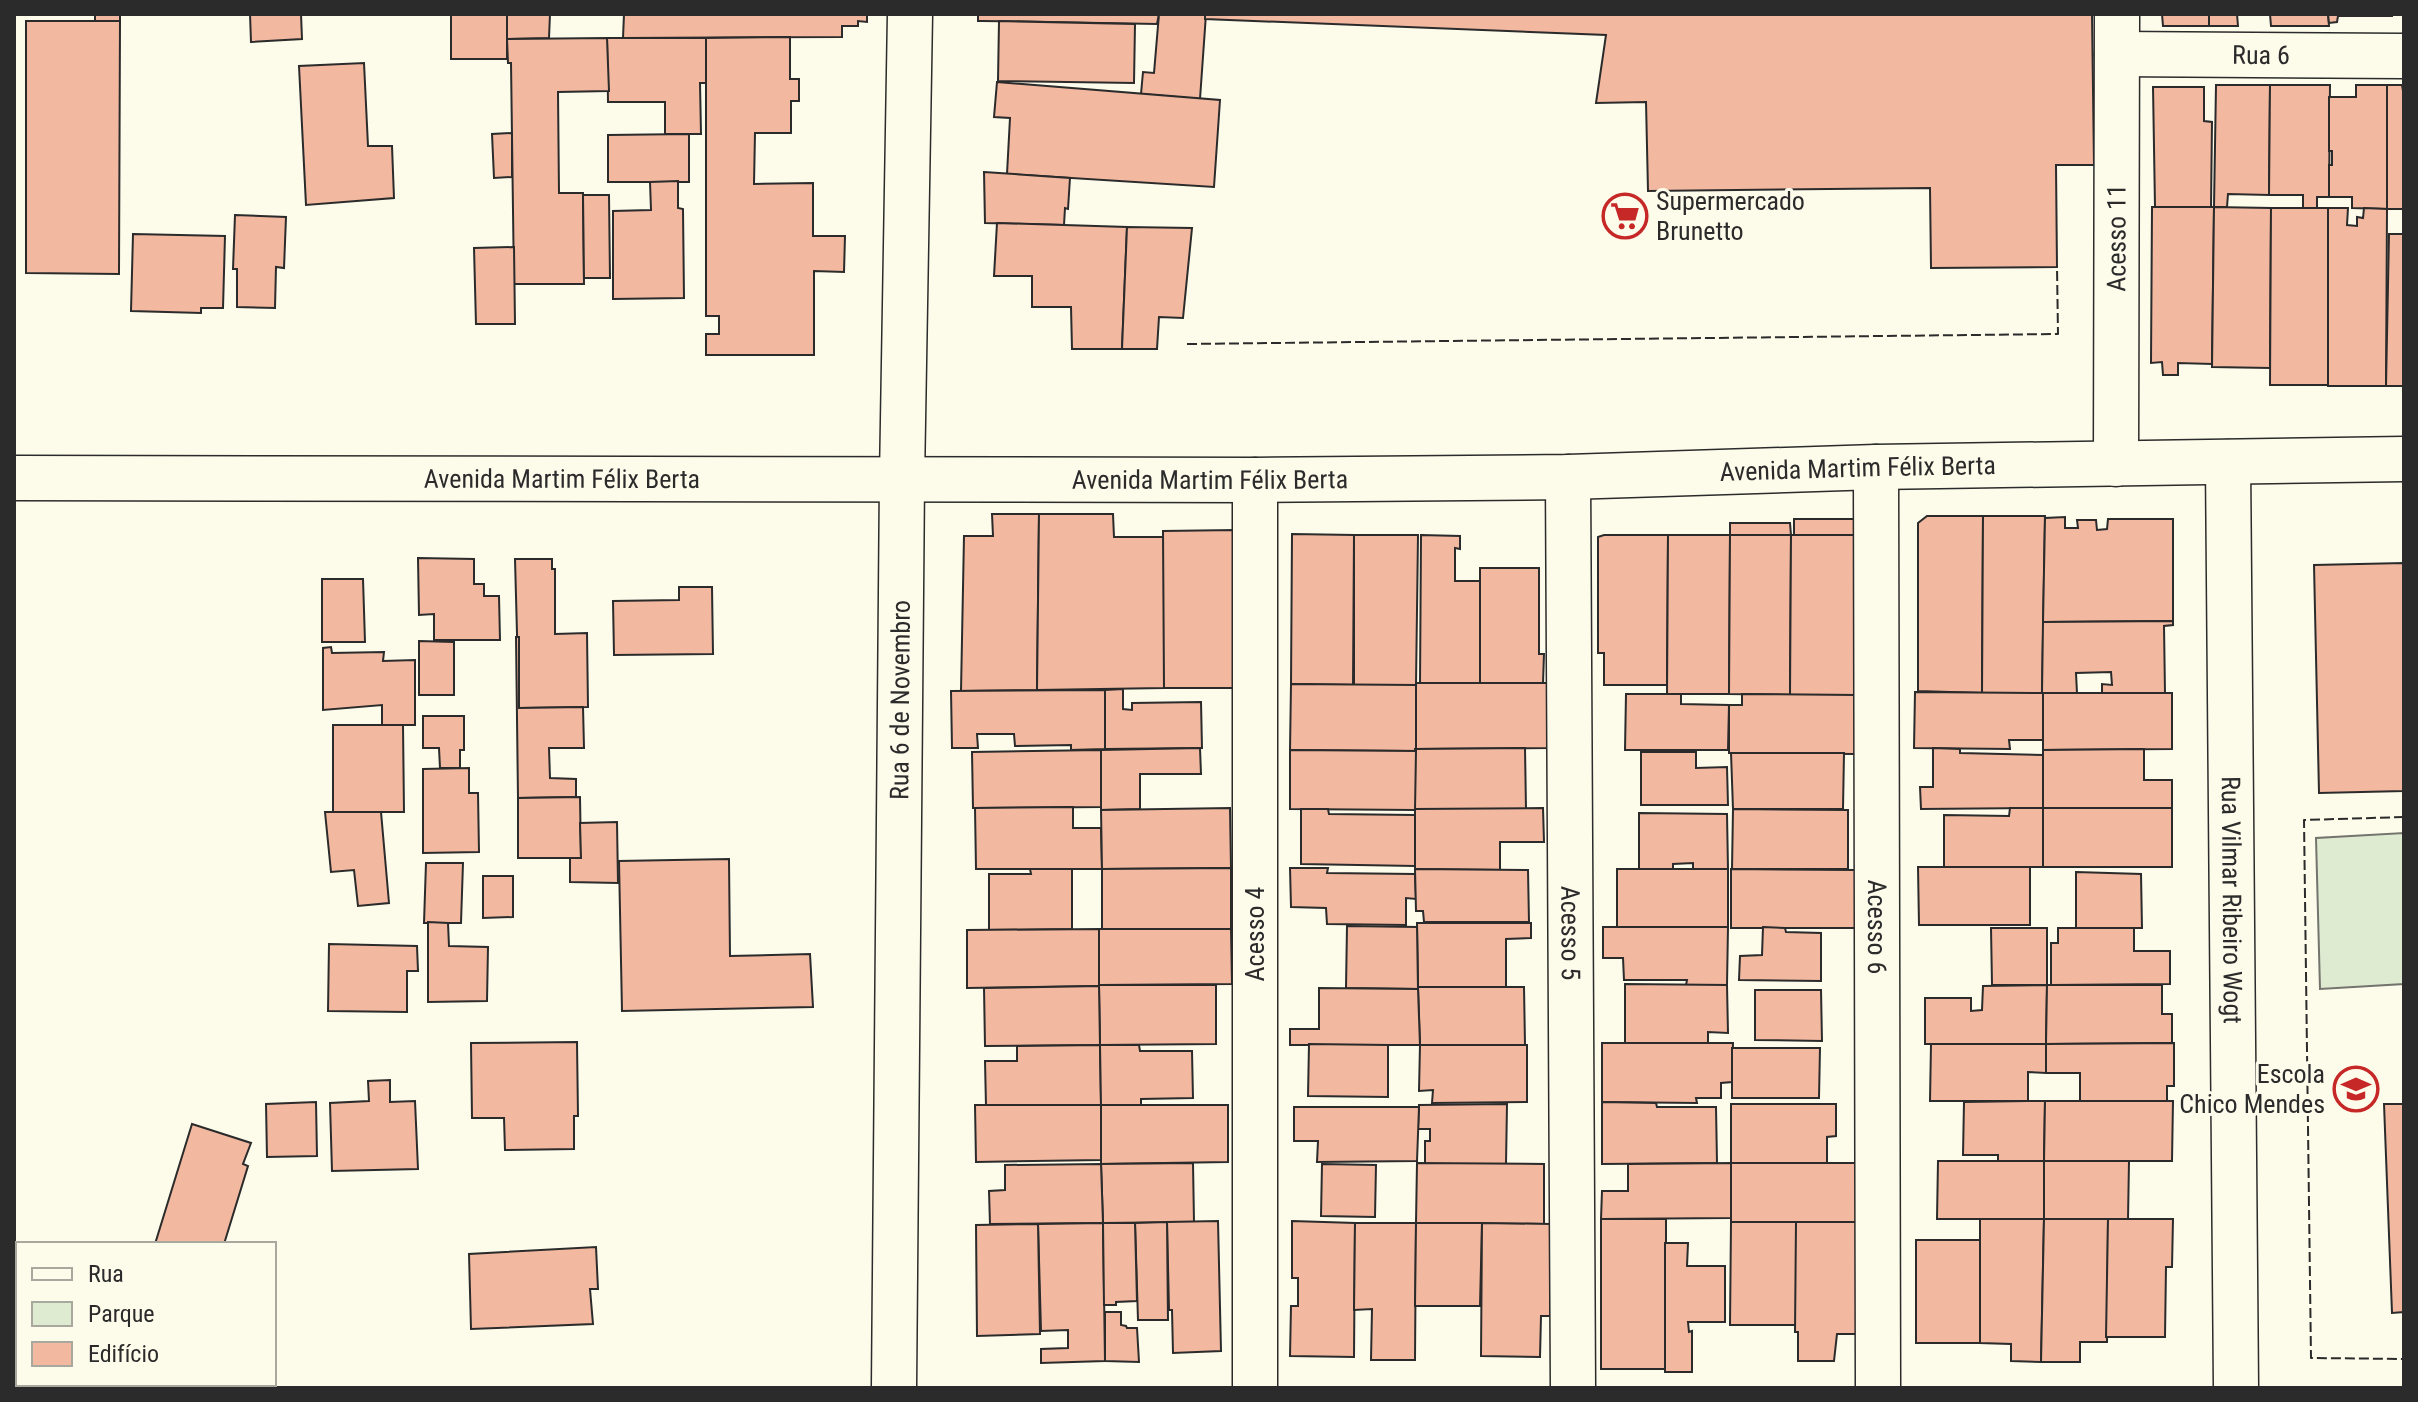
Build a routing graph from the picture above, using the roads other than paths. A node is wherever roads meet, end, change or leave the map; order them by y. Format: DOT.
graph roads {
  1 [pos="910,14"];
  2 [pos="2117,34"];
  3 [pos="2404,56"];
  4 [pos="2404,459"];
  5 [pos="2228,462"];
  6 [pos="2116,464"];
  7 [pos="1876,467"];
  8 [pos="1568,477"];
  9 [pos="14,478"];
  10 [pos="902,479"];
  11 [pos="1255,480"];
  12 [pos="894,1388"];
  13 [pos="1255,1388"];
  14 [pos="1573,1388"];
  15 [pos="1878,1388"];
  16 [pos="2236,1388"];
  1 -- 10 [label="street, Rua 6 de Novembro"];
  2 -- 3 [label="street, Rua 6"];
  2 -- 6 [label="street, Acesso 11"];
  4 -- 5 [label="street, Avenida Martim Félix Berta"];
  5 -- 6 [label="street, Avenida Martim Félix Berta"];
  5 -- 16 [label="street, Rua Vilmar Ribeiro Wogt"];
  6 -- 7 [label="street, Avenida Martim Félix Berta"];
  7 -- 8 [label="street, Avenida Martim Félix Berta"];
  7 -- 15 [label="street, Acesso 6"];
  8 -- 11 [label="street, Avenida Martim Félix Berta"];
  8 -- 14 [label="street, Acesso 5"];
  9 -- 10 [label="street, Avenida Martim Félix Berta"];
  10 -- 11 [label="street, Avenida Martim Félix Berta"];
  10 -- 12 [label="street, Rua 6 de Novembro"];
  11 -- 13 [label="street, Acesso 4"];
}
